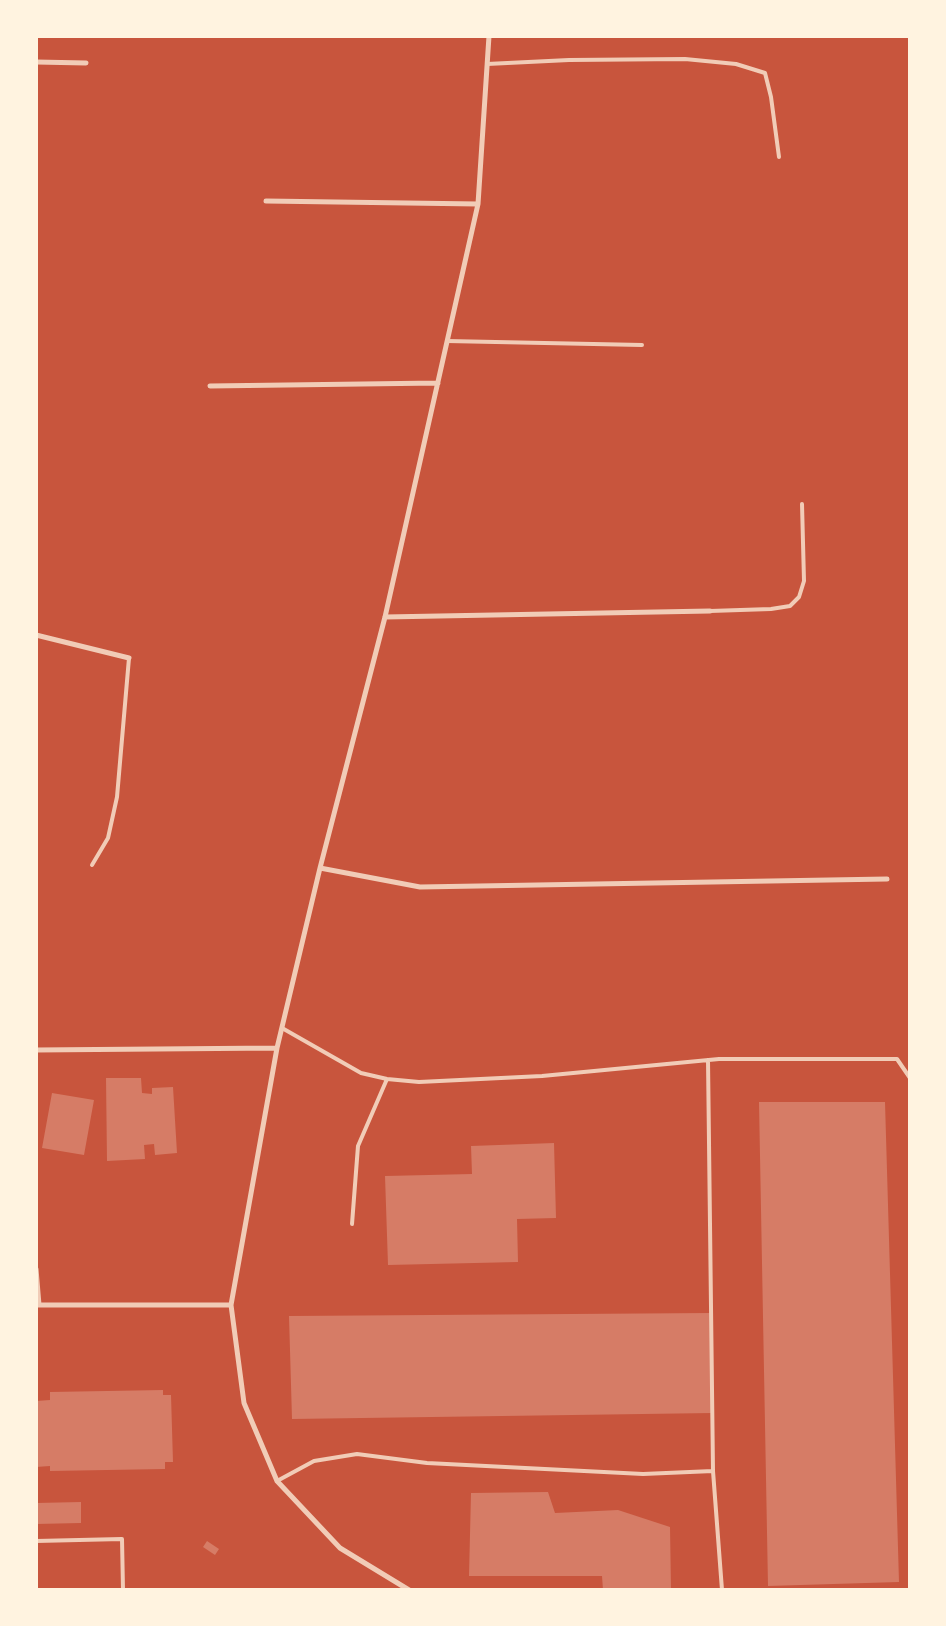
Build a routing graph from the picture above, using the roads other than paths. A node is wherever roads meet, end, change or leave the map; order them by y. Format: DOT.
graph roads {
  1 [pos="489,36"];
  2 [pos="36,62"];
  3 [pos="86,63"];
  4 [pos="487,64"];
  5 [pos="780,157"];
  6 [pos="266,201"];
  7 [pos="478,204"];
  8 [pos="447,341"];
  9 [pos="642,345"];
  10 [pos="438,383"];
  11 [pos="210,386"];
  12 [pos="802,504"];
  13 [pos="710,611"];
  14 [pos="385,617"];
  15 [pos="36,634"];
  16 [pos="128,658"];
  17 [pos="92,865"];
  18 [pos="320,868"];
  19 [pos="887,879"];
  20 [pos="282,1028"];
  21 [pos="277,1048"];
  22 [pos="36,1050"];
  23 [pos="708,1060"];
  24 [pos="910,1078"];
  25 [pos="387,1079"];
  26 [pos="352,1224"];
  27 [pos="36,1269"];
  28 [pos="38,1305"];
  29 [pos="231,1305"];
  30 [pos="713,1471"];
  31 [pos="277,1481"];
  32 [pos="36,1541"];
  33 [pos="122,1590"];
  34 [pos="409,1590"];
  35 [pos="722,1590"];
  1 -- 4 [label="street"];
  2 -- 3 [label="street"];
  4 -- 5 [label="lane"];
  4 -- 7 [label="street"];
  6 -- 7 [label="street"];
  7 -- 8 [label="street"];
  8 -- 9 [label="lane"];
  8 -- 10 [label="street"];
  10 -- 11 [label="street"];
  10 -- 14 [label="street"];
  12 -- 13 [label="lane"];
  13 -- 14 [label="street"];
  14 -- 18 [label="street"];
  15 -- 16 [label="street"];
  16 -- 17 [label="lane"];
  18 -- 19 [label="street"];
  18 -- 20 [label="street"];
  20 -- 21 [label="street"];
  20 -- 25 [label="lane"];
  21 -- 22 [label="street"];
  21 -- 29 [label="street"];
  23 -- 24 [label="lane"];
  23 -- 25 [label="lane"];
  23 -- 30 [label="lane"];
  25 -- 26 [label="lane"];
  27 -- 28 [label="street"];
  28 -- 29 [label="street"];
  29 -- 31 [label="street"];
  30 -- 31 [label="lane"];
  30 -- 35 [label="lane"];
  31 -- 34 [label="street"];
  32 -- 33 [label="lane"];
}
